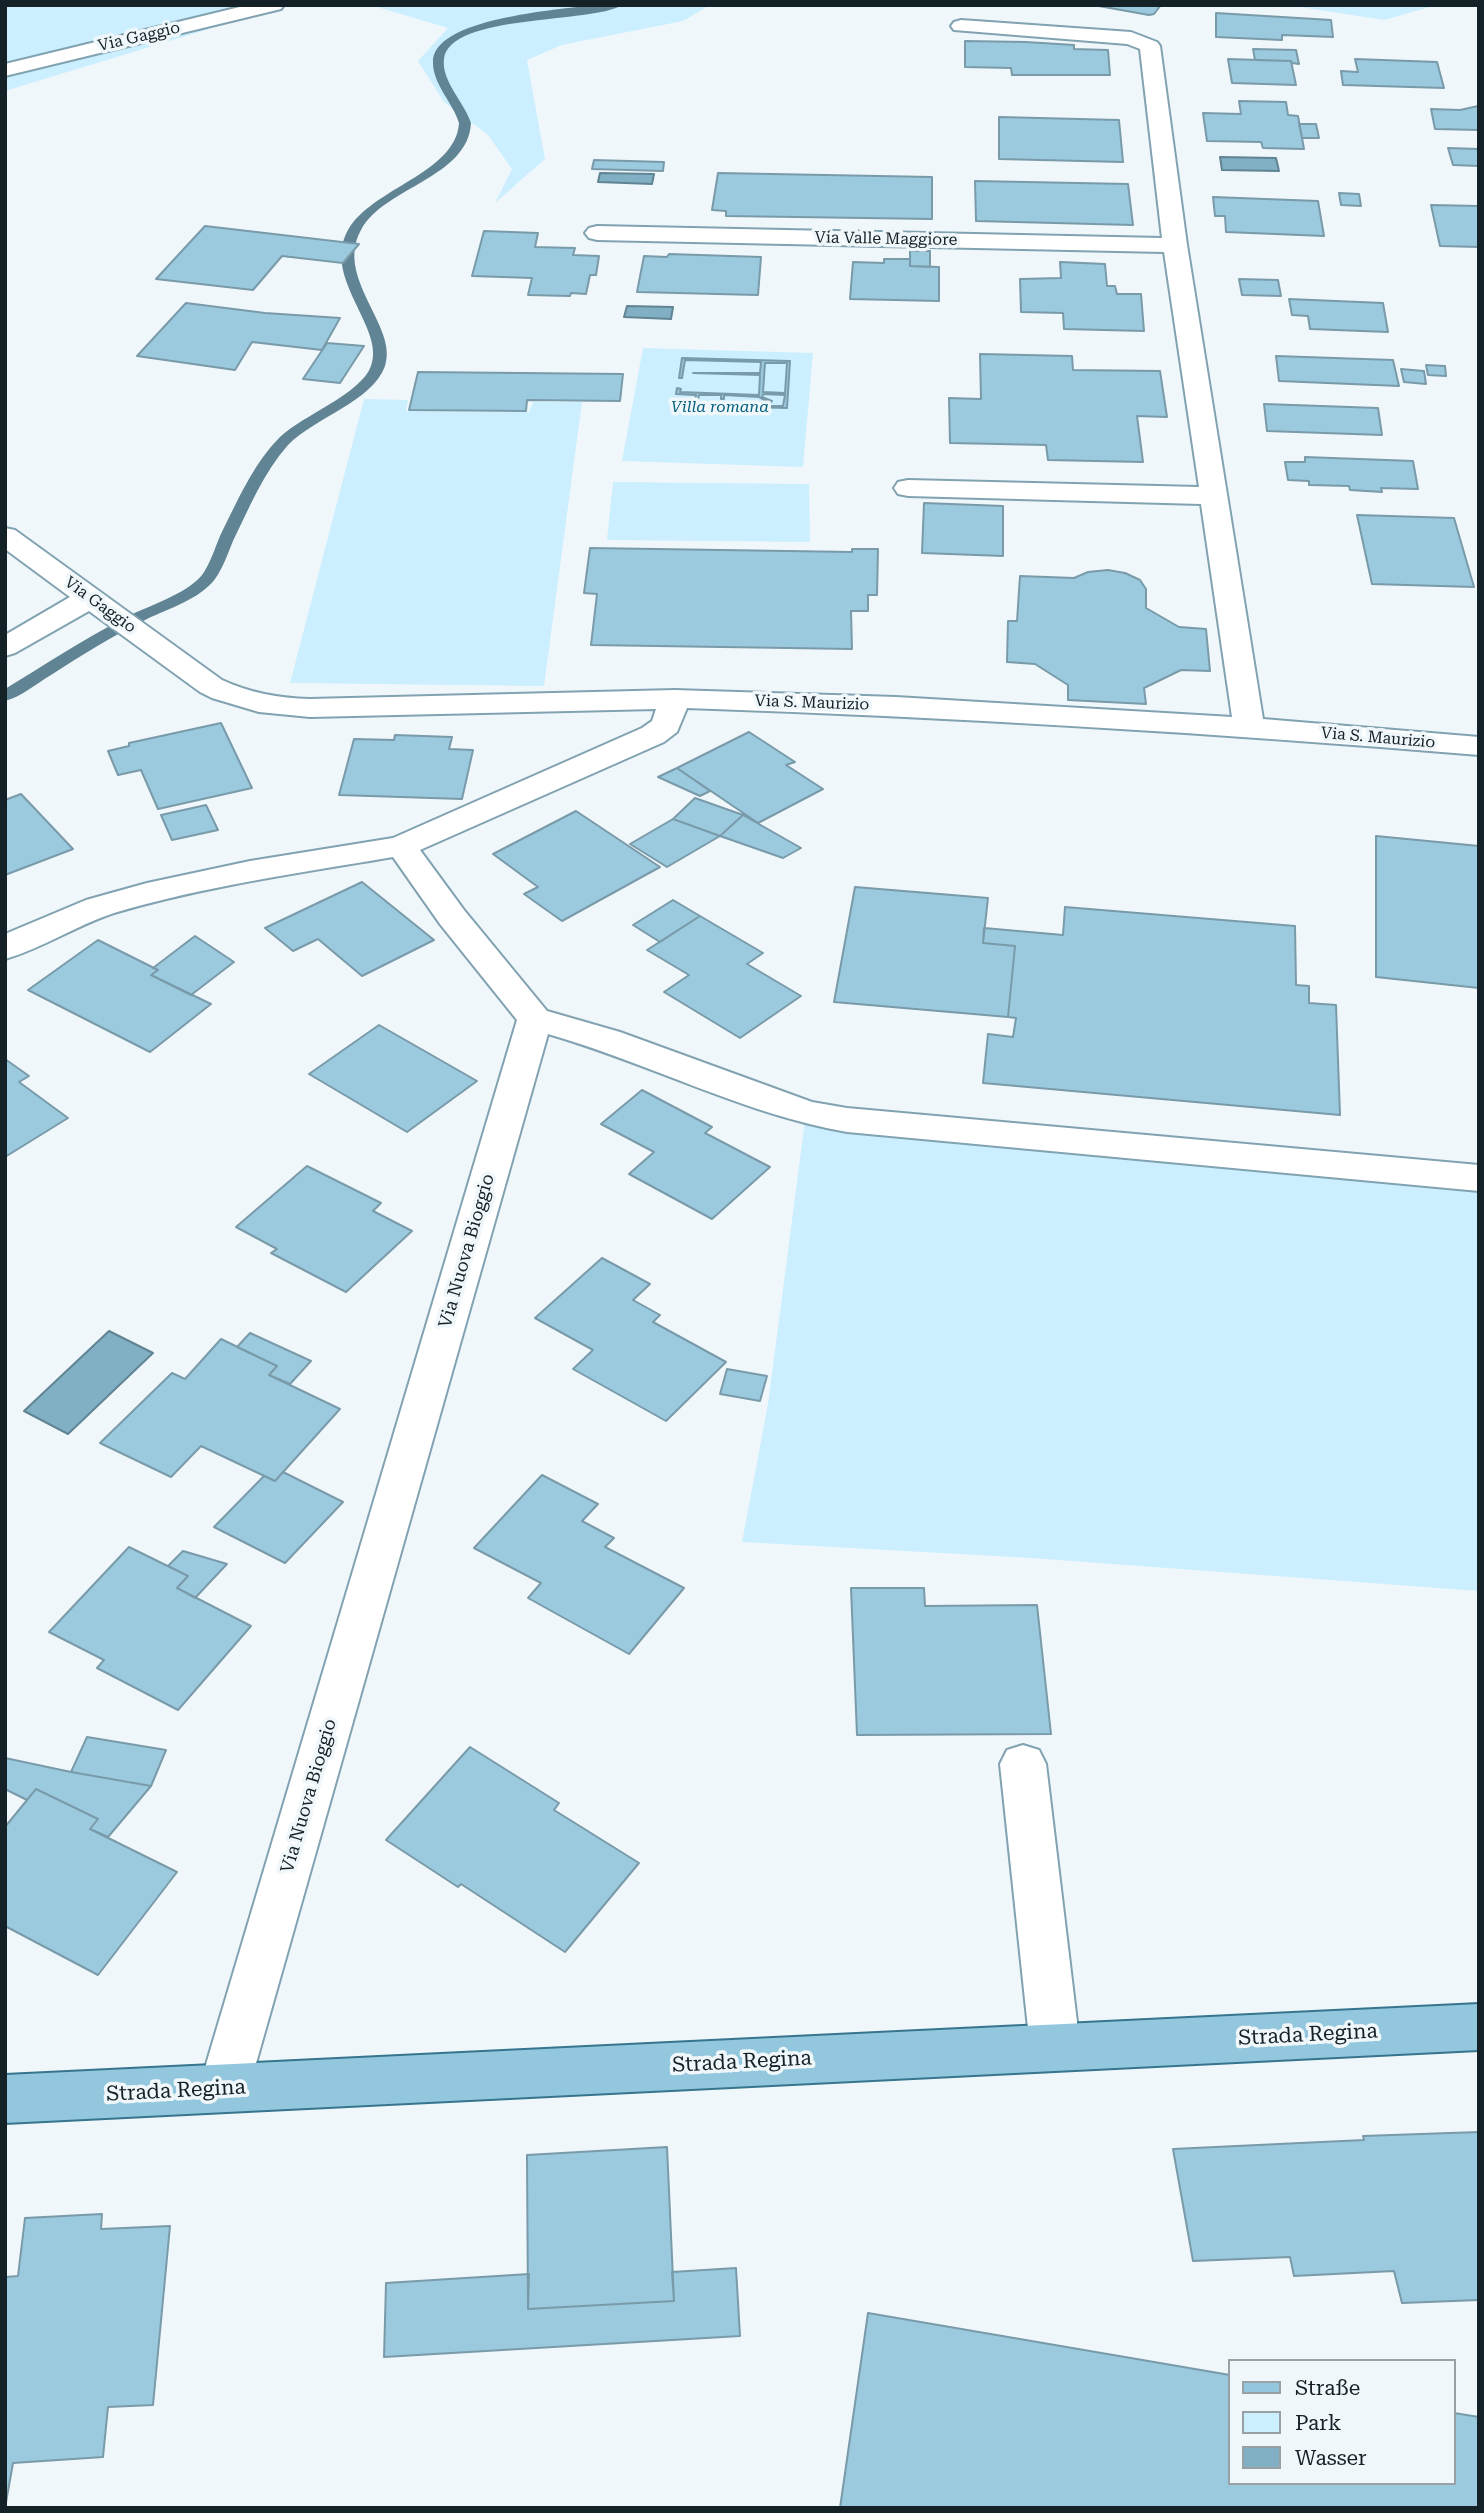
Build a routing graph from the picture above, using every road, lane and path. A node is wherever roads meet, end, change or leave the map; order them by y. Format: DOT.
graph roads {
  1 [pos="274,5"];
  2 [pos="961,26"];
  3 [pos="5,70"];
  4 [pos="597,233"];
  5 [pos="1175,245"];
  6 [pos="908,488"];
  7 [pos="1214,496"];
  8 [pos="5,536"];
  9 [pos="90,598"];
  10 [pos="5,647"];
  11 [pos="161,649"];
  12 [pos="675,699"];
  13 [pos="1249,727"];
  14 [pos="1479,746"];
  15 [pos="401,846"];
  16 [pos="5,948"];
  17 [pos="535,1019"];
  18 [pos="1479,1178"];
  19 [pos="1023,1764"];
  20 [pos="1479,2027"];
  21 [pos="1055,2047"];
  22 [pos="224,2088"];
  23 [pos="5,2099"];
  1 -- 3 [label="street, Via Gaggio"];
  2 -- 5 [label="street"];
  4 -- 5 [label="street, Via Valle Maggiore"];
  5 -- 7 [label="street"];
  6 -- 7 [label="street"];
  7 -- 13 [label="street"];
  8 -- 9 [label="street, Via Gaggio"];
  9 -- 10 [label="street"];
  9 -- 11 [label="street, Via Gaggio"];
  11 -- 12 [label="street, Via S. Maurizio"];
  12 -- 13 [label="street, Via S. Maurizio"];
  12 -- 15 [label="street"];
  13 -- 14 [label="street, Via S. Maurizio"];
  15 -- 16 [label="street"];
  15 -- 17 [label="street"];
  17 -- 18 [label="street"];
  17 -- 22 [label="street, Via Nuova Bioggio"];
  19 -- 21 [label="street"];
  20 -- 21 [label="main road, Strada Regina"];
  21 -- 22 [label="main road, Strada Regina"];
  22 -- 23 [label="main road, Strada Regina"];
}
